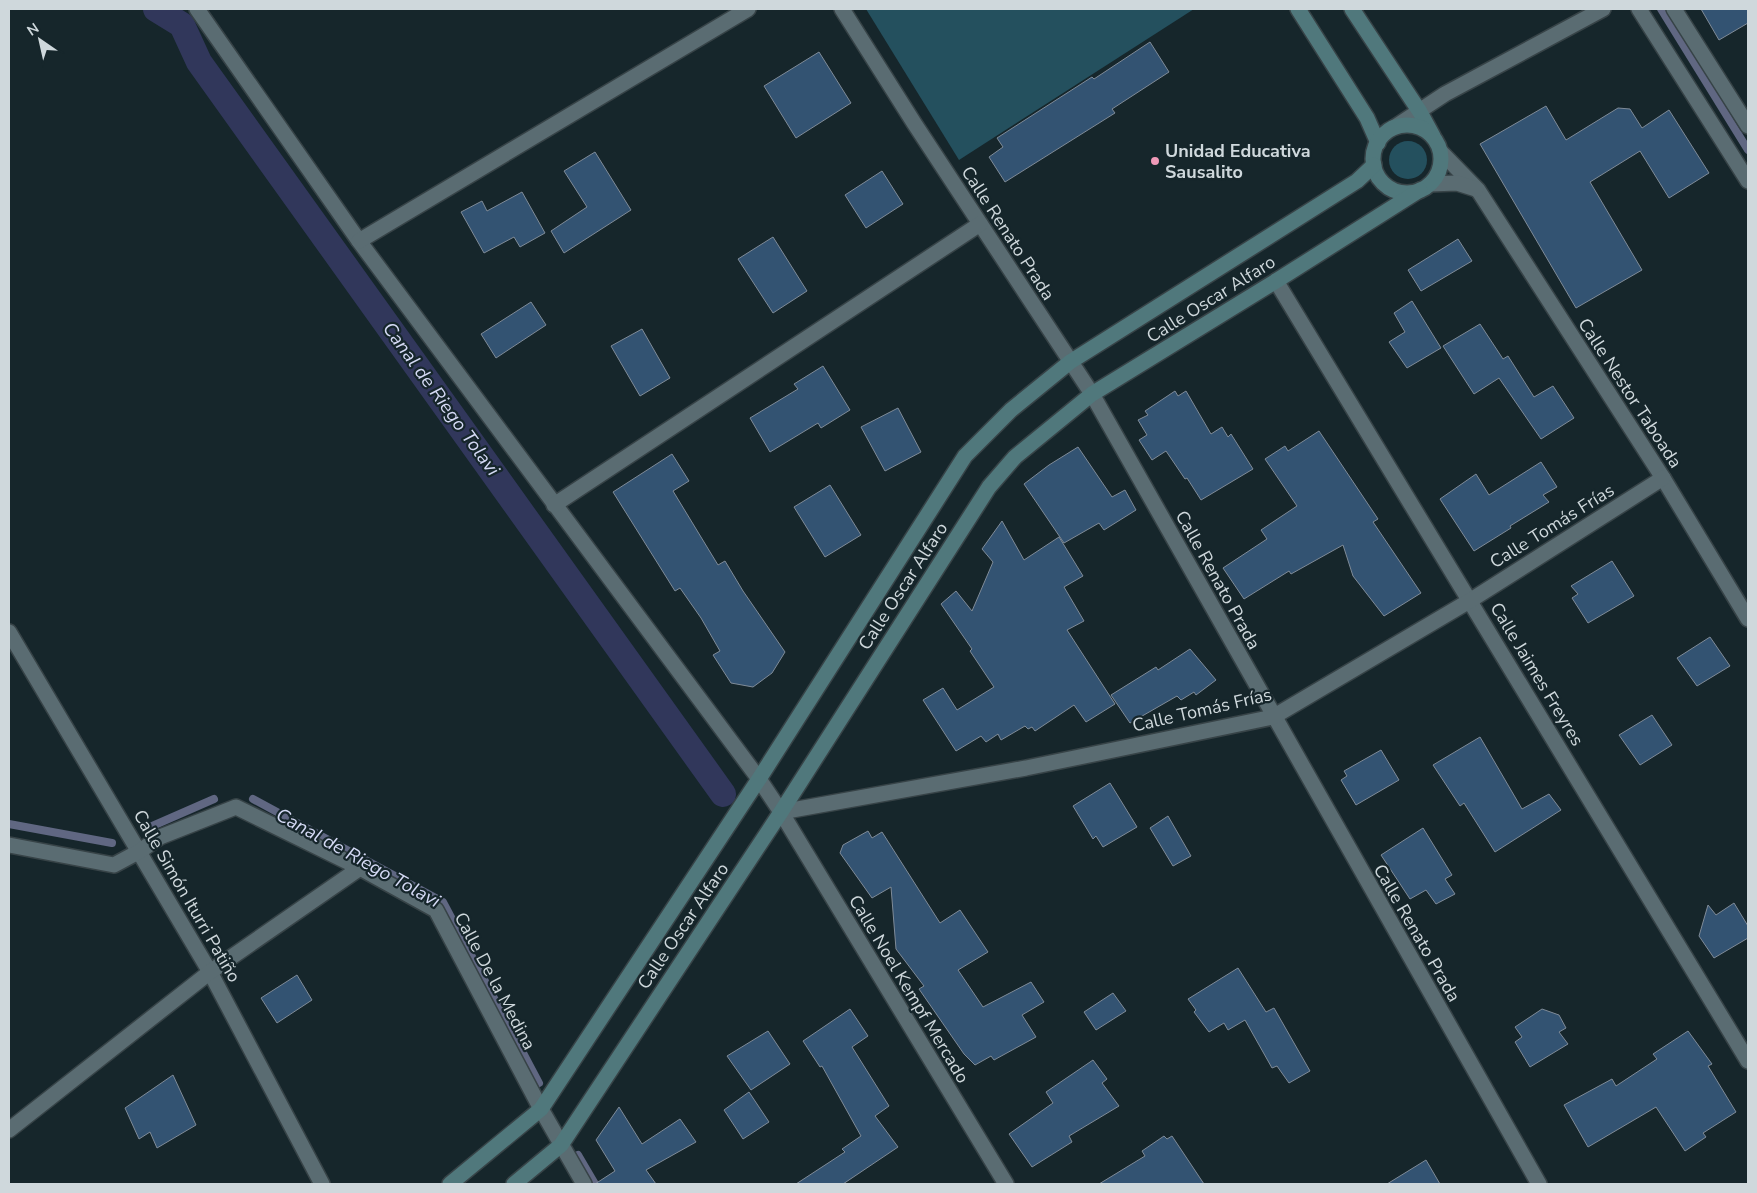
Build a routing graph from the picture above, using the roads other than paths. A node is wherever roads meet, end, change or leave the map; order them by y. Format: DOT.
graph roads {
  1 [pos="196,9"];
  2 [pos="748,9"];
  3 [pos="842,9"];
  4 [pos="1298,9"];
  5 [pos="1352,9"];
  6 [pos="1603,9"];
  7 [pos="1639,9"];
  8 [pos="1674,9"];
  9 [pos="1420,112"];
  10 [pos="1748,126"];
  11 [pos="1395,127"];
  12 [pos="1378,143"];
  13 [pos="1438,147"];
  14 [pos="1374,165"];
  15 [pos="1748,181"];
  16 [pos="1425,187"];
  17 [pos="1478,190"];
  18 [pos="980,224"];
  19 [pos="359,241"];
  20 [pos="1276,281"];
  21 [pos="1070,362"];
  22 [pos="1092,394"];
  23 [pos="1663,478"];
  24 [pos="554,505"];
  25 [pos="1471,600"];
  26 [pos="1748,619"];
  27 [pos="9,632"];
  28 [pos="1274,717"];
  29 [pos="759,780"];
  30 [pos="781,812"];
  31 [pos="9,845"];
  32 [pos="140,851"];
  33 [pos="360,868"];
  34 [pos="210,972"];
  35 [pos="1748,1061"];
  36 [pos="541,1109"];
  37 [pos="9,1130"];
  38 [pos="561,1144"];
  39 [pos="322,1184"];
  40 [pos="450,1184"];
  41 [pos="514,1184"];
  42 [pos="584,1184"];
  43 [pos="1006,1184"];
  44 [pos="1538,1184"];
  1 -- 19 [label="street, Calle Noel Kempf Mercado"];
  2 -- 19 [label="street"];
  3 -- 18 [label="street, Calle Renato Prada"];
  4 -- 12 [label="main road"];
  5 -- 9 [label="main road"];
  6 -- 9 [label="street"];
  7 -- 15 [label="street"];
  8 -- 10 [label="street"];
  9 -- 11 [label="street"];
  9 -- 13 [label="main road"];
  11 -- 12 [label="main road"];
  11 -- 13 [label="main road"];
  12 -- 14 [label="main road"];
  13 -- 16 [label="main road"];
  13 -- 17 [label="street, Calle Nestor Taboada"];
  14 -- 16 [label="main road"];
  14 -- 21 [label="main road, Calle Oscar Alfaro"];
  16 -- 17 [label="street"];
  16 -- 20 [label="main road, Calle Oscar Alfaro"];
  17 -- 23 [label="street, Calle Nestor Taboada"];
  18 -- 21 [label="street, Calle Renato Prada"];
  18 -- 24 [label="street"];
  19 -- 24 [label="street, Calle Noel Kempf Mercado"];
  20 -- 22 [label="main road, Calle Oscar Alfaro"];
  20 -- 25 [label="street, Calle Jaimes Freyres"];
  21 -- 22 [label="street, Calle Renato Prada"];
  21 -- 29 [label="main road, Calle Oscar Alfaro"];
  22 -- 28 [label="street, Calle Renato Prada"];
  22 -- 30 [label="main road, Calle Oscar Alfaro"];
  23 -- 25 [label="street, Calle Tomás Frías"];
  23 -- 26 [label="street, Calle Nestor Taboada"];
  24 -- 29 [label="street, Calle Noel Kempf Mercado"];
  25 -- 28 [label="street, Calle Tomás Frías"];
  25 -- 35 [label="street, Calle Jaimes Freyres"];
  27 -- 32 [label="street, Calle Simón Iturri Patiño"];
  28 -- 30 [label="street, Calle Tomás Frías"];
  28 -- 44 [label="street, Calle Renato Prada"];
  29 -- 30 [label="street, Calle Noel Kempf Mercado"];
  29 -- 36 [label="main road, Calle Oscar Alfaro"];
  30 -- 38 [label="main road, Calle Oscar Alfaro"];
  30 -- 43 [label="street, Calle Noel Kempf Mercado"];
  31 -- 32 [label="street"];
  32 -- 33 [label="street, Calle De la Medina"];
  32 -- 34 [label="street, Calle Simón Iturri Patiño"];
  33 -- 34 [label="street"];
  33 -- 36 [label="street, Calle De la Medina"];
  34 -- 37 [label="street"];
  34 -- 39 [label="street, Calle Simón Iturri Patiño"];
  36 -- 38 [label="street"];
  36 -- 40 [label="main road, Calle Oscar Alfaro"];
  38 -- 41 [label="main road, Calle Oscar Alfaro"];
  38 -- 42 [label="street"];
}
